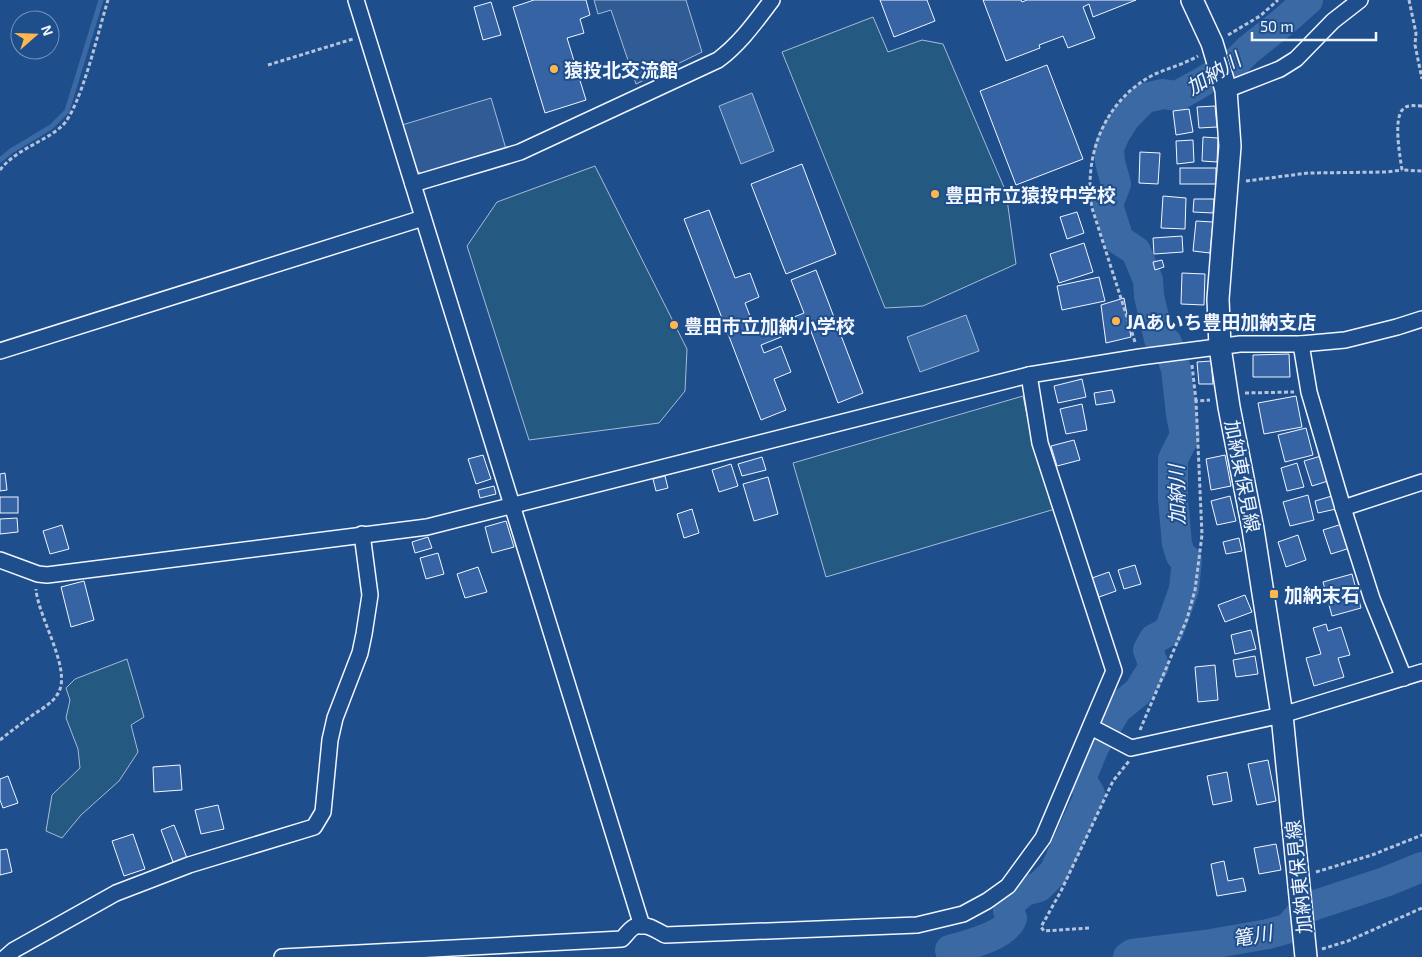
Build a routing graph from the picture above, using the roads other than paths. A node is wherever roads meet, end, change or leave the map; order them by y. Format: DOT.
graph roads {
  1 [pos="356,0"];
  2 [pos="772,0"];
  3 [pos="1192,0"];
  4 [pos="1360,0"];
  5 [pos="1225,86"];
  6 [pos="413,184"];
  7 [pos="423,218"];
  8 [pos="1422,319"];
  9 [pos="1301,344"];
  10 [pos="1220,347"];
  11 [pos="0,351"];
  12 [pos="1029,376"];
  13 [pos="1422,482"];
  14 [pos="511,506"];
  15 [pos="1343,508"];
  16 [pos="362,534"];
  17 [pos="0,560"];
  18 [pos="1422,672"];
  19 [pos="1404,678"];
  20 [pos="1282,715"];
  21 [pos="1094,728"];
  22 [pos="642,926"];
  23 [pos="1305,953"];
  24 [pos="6,957"];
  25 [pos="282,957"];
  1 -- 6 [label="street"];
  2 -- 6 [label="street"];
  3 -- 5 [label="main road, 加納東保見線"];
  4 -- 5 [label="street"];
  5 -- 10 [label="main road, 加納東保見線"];
  6 -- 7 [label="street"];
  7 -- 11 [label="street"];
  7 -- 14 [label="street"];
  8 -- 9 [label="street"];
  9 -- 10 [label="street"];
  9 -- 15 [label="street"];
  10 -- 12 [label="street"];
  10 -- 20 [label="main road, 加納東保見線"];
  12 -- 14 [label="street"];
  12 -- 21 [label="street"];
  13 -- 15 [label="street"];
  14 -- 16 [label="street"];
  14 -- 22 [label="street"];
  15 -- 19 [label="street"];
  16 -- 17 [label="street"];
  16 -- 24 [label="street"];
  18 -- 19 [label="street"];
  19 -- 20 [label="street"];
  20 -- 21 [label="street"];
  20 -- 23 [label="main road, 加納東保見線"];
  21 -- 22 [label="street"];
  22 -- 25 [label="street"];
}
